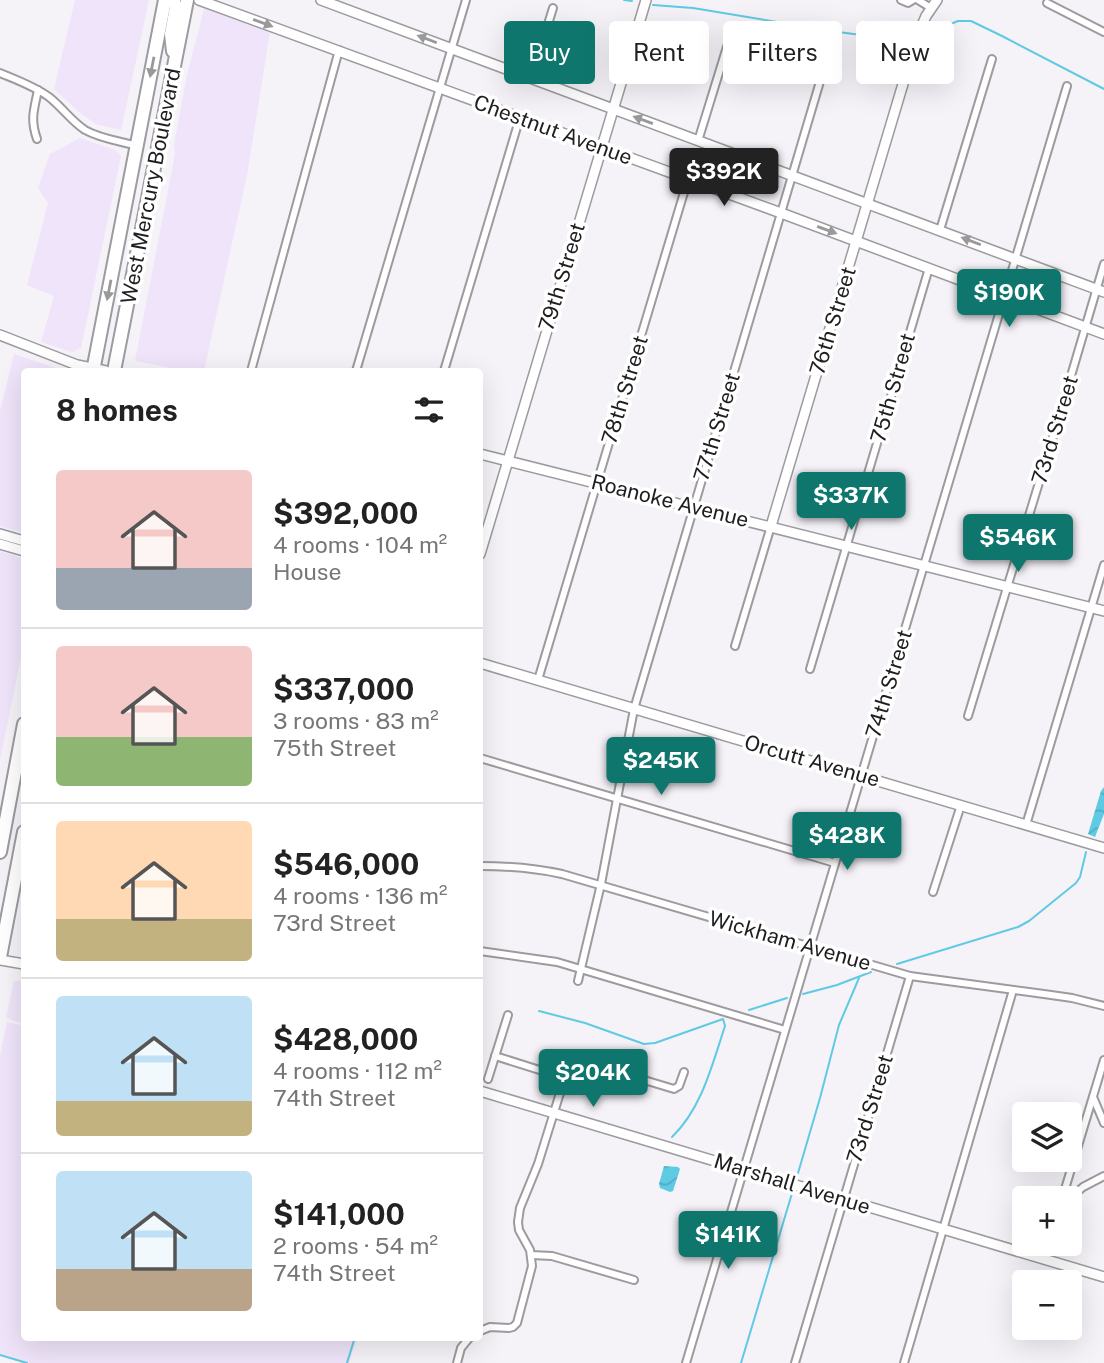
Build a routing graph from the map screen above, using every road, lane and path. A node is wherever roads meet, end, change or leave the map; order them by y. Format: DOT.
graph roads {
  1 [pos="166,0"];
  2 [pos="187,0"];
  3 [pos="199,0"];
  4 [pos="321,0"];
  5 [pos="466,0"];
  6 [pos="646,0"];
  7 [pos="901,0"];
  8 [pos="913,0"];
  9 [pos="918,0"];
  10 [pos="934,4"];
  11 [pos="1047,4"];
  12 [pos="553,8"];
  13 [pos="549,21"];
  14 [pos="1104,32"];
  15 [pos="452,49"];
  16 [pos="339,50"];
  17 [pos="992,59"];
  18 [pos="723,60"];
  19 [pos="174,65"];
  20 [pos="504,69"];
  21 [pos="0,73"];
  22 [pos="545,84"];
  23 [pos="820,84"];
  24 [pos="1068,86"];
  25 [pos="440,89"];
  26 [pos="38,90"];
  27 [pos="613,109"];
  28 [pos="520,117"];
  29 [pos="37,139"];
  30 [pos="698,141"];
  31 [pos="137,146"];
  32 [pos="602,147"];
  33 [pos="793,176"];
  34 [pos="688,179"];
  35 [pos="868,203"];
  36 [pos="781,213"];
  37 [pos="940,230"];
  38 [pos="857,241"];
  39 [pos="1016,258"];
  40 [pos="1104,264"];
  41 [pos="929,268"];
  42 [pos="1100,290"];
  43 [pos="1005,296"];
  44 [pos="1086,327"];
  45 [pos="1104,334"];
  46 [pos="0,335"];
  47 [pos="91,368"];
  48 [pos="98,368"];
  49 [pos="115,368"];
  50 [pos="252,368"];
  51 [pos="357,368"];
  52 [pos="445,368"];
  53 [pos="483,455"];
  54 [pos="508,461"];
  55 [pos="597,483"];
  56 [pos="693,507"];
  57 [pos="771,526"];
  58 [pos="0,534"];
  59 [pos="21,540"];
  60 [pos="0,544"];
  61 [pos="483,544"];
  62 [pos="846,546"];
  63 [pos="21,550"];
  64 [pos="925,565"];
  65 [pos="1104,565"];
  66 [pos="1007,586"];
  67 [pos="1091,607"];
  68 [pos="1104,611"];
  69 [pos="735,646"];
  70 [pos="483,664"];
  71 [pos="810,669"];
  72 [pos="538,680"];
  73 [pos="634,709"];
  74 [pos="968,716"];
  75 [pos="21,755"];
  76 [pos="483,759"];
  77 [pos="861,775"];
  78 [pos="617,798"];
  79 [pos="961,805"];
  80 [pos="1026,825"];
  81 [pos="21,848"];
  82 [pos="1104,848"];
  83 [pos="0,852"];
  84 [pos="835,863"];
  85 [pos="483,866"];
  86 [pos="601,884"];
  87 [pos="933,892"];
  88 [pos="810,947"];
  89 [pos="483,951"];
  90 [pos="0,958"];
  91 [pos="21,963"];
  92 [pos="581,969"];
  93 [pos="910,976"];
  94 [pos="578,981"];
  95 [pos="1013,990"];
  96 [pos="1104,1006"];
  97 [pos="508,1016"];
  98 [pos="786,1030"];
  99 [pos="495,1056"];
  100 [pos="1104,1060"];
  101 [pos="684,1072"];
  102 [pos="488,1079"];
  103 [pos="568,1079"];
  104 [pos="483,1092"];
  105 [pos="1093,1097"];
  106 [pos="554,1113"];
  107 [pos="1104,1123"];
  108 [pos="745,1170"];
  109 [pos="1104,1176"];
  110 [pos="1066,1186"];
  111 [pos="1082,1188"];
  112 [pos="843,1200"];
  113 [pos="943,1229"];
  114 [pos="531,1255"];
  115 [pos="1045,1256"];
  116 [pos="1044,1259"];
  117 [pos="1104,1277"];
  118 [pos="634,1280"];
  119 [pos="483,1330"];
  120 [pos="467,1341"];
  121 [pos="457,1363"];
  122 [pos="686,1363"];
  123 [pos="795,1363"];
  124 [pos="904,1363"];
  1 -- 19 [label="highway"];
  1 -- 31 [label="highway, West Mercury Boulevard, one-way"];
  2 -- 19 [label="highway, West Mercury Boulevard"];
  3 -- 16 [label="street, Chestnut Avenue, one-way"];
  15 -- 4 [label="street, Chestnut Avenue, one-way"];
  5 -- 15 [label="street"];
  6 -- 27 [label="street, 79th Street"];
  7 -- 8 [label="street"];
  9 -- 10 [label="street"];
  10 -- 35 [label="street, 76th Street"];
  11 -- 14 [label="street"];
  12 -- 13 [label="street"];
  15 -- 20 [label="street, Chestnut Avenue"];
  15 -- 25 [label="street"];
  16 -- 25 [label="street, Chestnut Avenue"];
  16 -- 50 [label="street"];
  17 -- 37 [label="street"];
  18 -- 30 [label="street"];
  19 -- 49 [label="highway, West Mercury Boulevard"];
  21 -- 26 [label="street"];
  22 -- 27 [label="street, Chestnut Avenue"];
  23 -- 33 [label="street, 77th Street"];
  24 -- 39 [label="street, 74th Street"];
  25 -- 28 [label="street, Chestnut Avenue"];
  25 -- 51 [label="street"];
  26 -- 29 [label="street"];
  26 -- 31 [label="street"];
  30 -- 27 [label="street, Chestnut Avenue, one-way"];
  27 -- 32 [label="street, 79th Street"];
  28 -- 32 [label="street, Chestnut Avenue"];
  28 -- 52 [label="street"];
  30 -- 33 [label="street, Chestnut Avenue"];
  31 -- 48 [label="highway, West Mercury Boulevard, one-way"];
  32 -- 34 [label="street, Chestnut Avenue"];
  32 -- 54 [label="street, 79th Street"];
  33 -- 35 [label="street, Chestnut Avenue"];
  33 -- 36 [label="street, 77th Street"];
  34 -- 36 [label="street, Chestnut Avenue"];
  34 -- 55 [label="street, 78th Street"];
  35 -- 37 [label="street, Chestnut Avenue"];
  35 -- 38 [label="street, 76th Street"];
  36 -- 38 [label="street, Chestnut Avenue, one-way"];
  36 -- 56 [label="street, 77th Street"];
  39 -- 37 [label="street, Chestnut Avenue, one-way"];
  38 -- 41 [label="street, Chestnut Avenue"];
  38 -- 57 [label="street, 76th Street"];
  39 -- 42 [label="street, Chestnut Avenue"];
  39 -- 43 [label="street, 74th Street"];
  40 -- 42 [label="street, 73rd Street"];
  41 -- 43 [label="street, Chestnut Avenue"];
  41 -- 62 [label="street, 75th Street"];
  42 -- 44 [label="street, 73rd Street"];
  43 -- 44 [label="street, Chestnut Avenue"];
  43 -- 64 [label="street, 74th Street"];
  44 -- 45 [label="street, Chestnut Avenue"];
  44 -- 66 [label="street, 73rd Street"];
  46 -- 47 [label="street"];
  53 -- 54 [label="street, Roanoke Avenue"];
  54 -- 55 [label="street, Roanoke Avenue"];
  54 -- 61 [label="street, 79th Street"];
  55 -- 56 [label="street, Roanoke Avenue"];
  55 -- 72 [label="street, 78th Street"];
  56 -- 57 [label="street, Roanoke Avenue"];
  56 -- 73 [label="street, 77th Street"];
  57 -- 62 [label="street, Roanoke Avenue"];
  57 -- 69 [label="street, 76th Street"];
  58 -- 59 [label="street"];
  60 -- 63 [label="street"];
  62 -- 64 [label="street, Roanoke Avenue"];
  62 -- 71 [label="street, 75th Street"];
  64 -- 66 [label="street, Roanoke Avenue"];
  64 -- 77 [label="street, 74th Street"];
  65 -- 67 [label="street"];
  66 -- 67 [label="street, Roanoke Avenue"];
  66 -- 74 [label="street, 73rd Street"];
  67 -- 68 [label="street, Roanoke Avenue"];
  67 -- 80 [label="street"];
  70 -- 72 [label="street, Orcutt Avenue"];
  72 -- 73 [label="street, Orcutt Avenue"];
  73 -- 77 [label="street, Orcutt Avenue"];
  73 -- 78 [label="street, 77th Street"];
  75 -- 83 [label="highway"];
  76 -- 78 [label="street"];
  77 -- 79 [label="street, Orcutt Avenue"];
  77 -- 84 [label="street, 74th Street"];
  78 -- 84 [label="street"];
  78 -- 86 [label="street, 77th Street"];
  79 -- 80 [label="street, Orcutt Avenue"];
  79 -- 87 [label="street"];
  80 -- 82 [label="street, Orcutt Avenue"];
  81 -- 90 [label="highway"];
  84 -- 88 [label="street, 74th Street"];
  85 -- 86 [label="street, Wickham Avenue"];
  86 -- 88 [label="street, Wickham Avenue"];
  86 -- 92 [label="street, 77th Street"];
  88 -- 93 [label="street, Wickham Avenue"];
  88 -- 98 [label="street, 74th Street"];
  89 -- 92 [label="street"];
  90 -- 91 [label="street"];
  92 -- 94 [label="street, 77th Street"];
  92 -- 98 [label="street"];
  93 -- 95 [label="street, Wickham Avenue"];
  93 -- 112 [label="street, 73rd Street"];
  95 -- 96 [label="street, Wickham Avenue"];
  95 -- 113 [label="street"];
  97 -- 99 [label="street"];
  98 -- 108 [label="street, 74th Street"];
  99 -- 102 [label="street"];
  99 -- 103 [label="street"];
  100 -- 105 [label="street"];
  101 -- 103 [label="street"];
  103 -- 106 [label="street"];
  104 -- 106 [label="street, Marshall Avenue"];
  105 -- 107 [label="street"];
  105 -- 110 [label="street"];
  106 -- 108 [label="street, Marshall Avenue"];
  106 -- 114 [label="street"];
  108 -- 112 [label="street, Marshall Avenue"];
  108 -- 122 [label="street, 74th Street"];
  109 -- 111 [label="street"];
  112 -- 113 [label="street, Marshall Avenue"];
  112 -- 123 [label="street, 73rd Street"];
  113 -- 116 [label="street, Marshall Avenue"];
  113 -- 124 [label="street"];
  114 -- 118 [label="street"];
  114 -- 119 [label="street"];
  115 -- 116 [label="street"];
  116 -- 117 [label="street, Marshall Avenue"];
  120 -- 121 [label="street"];
}
